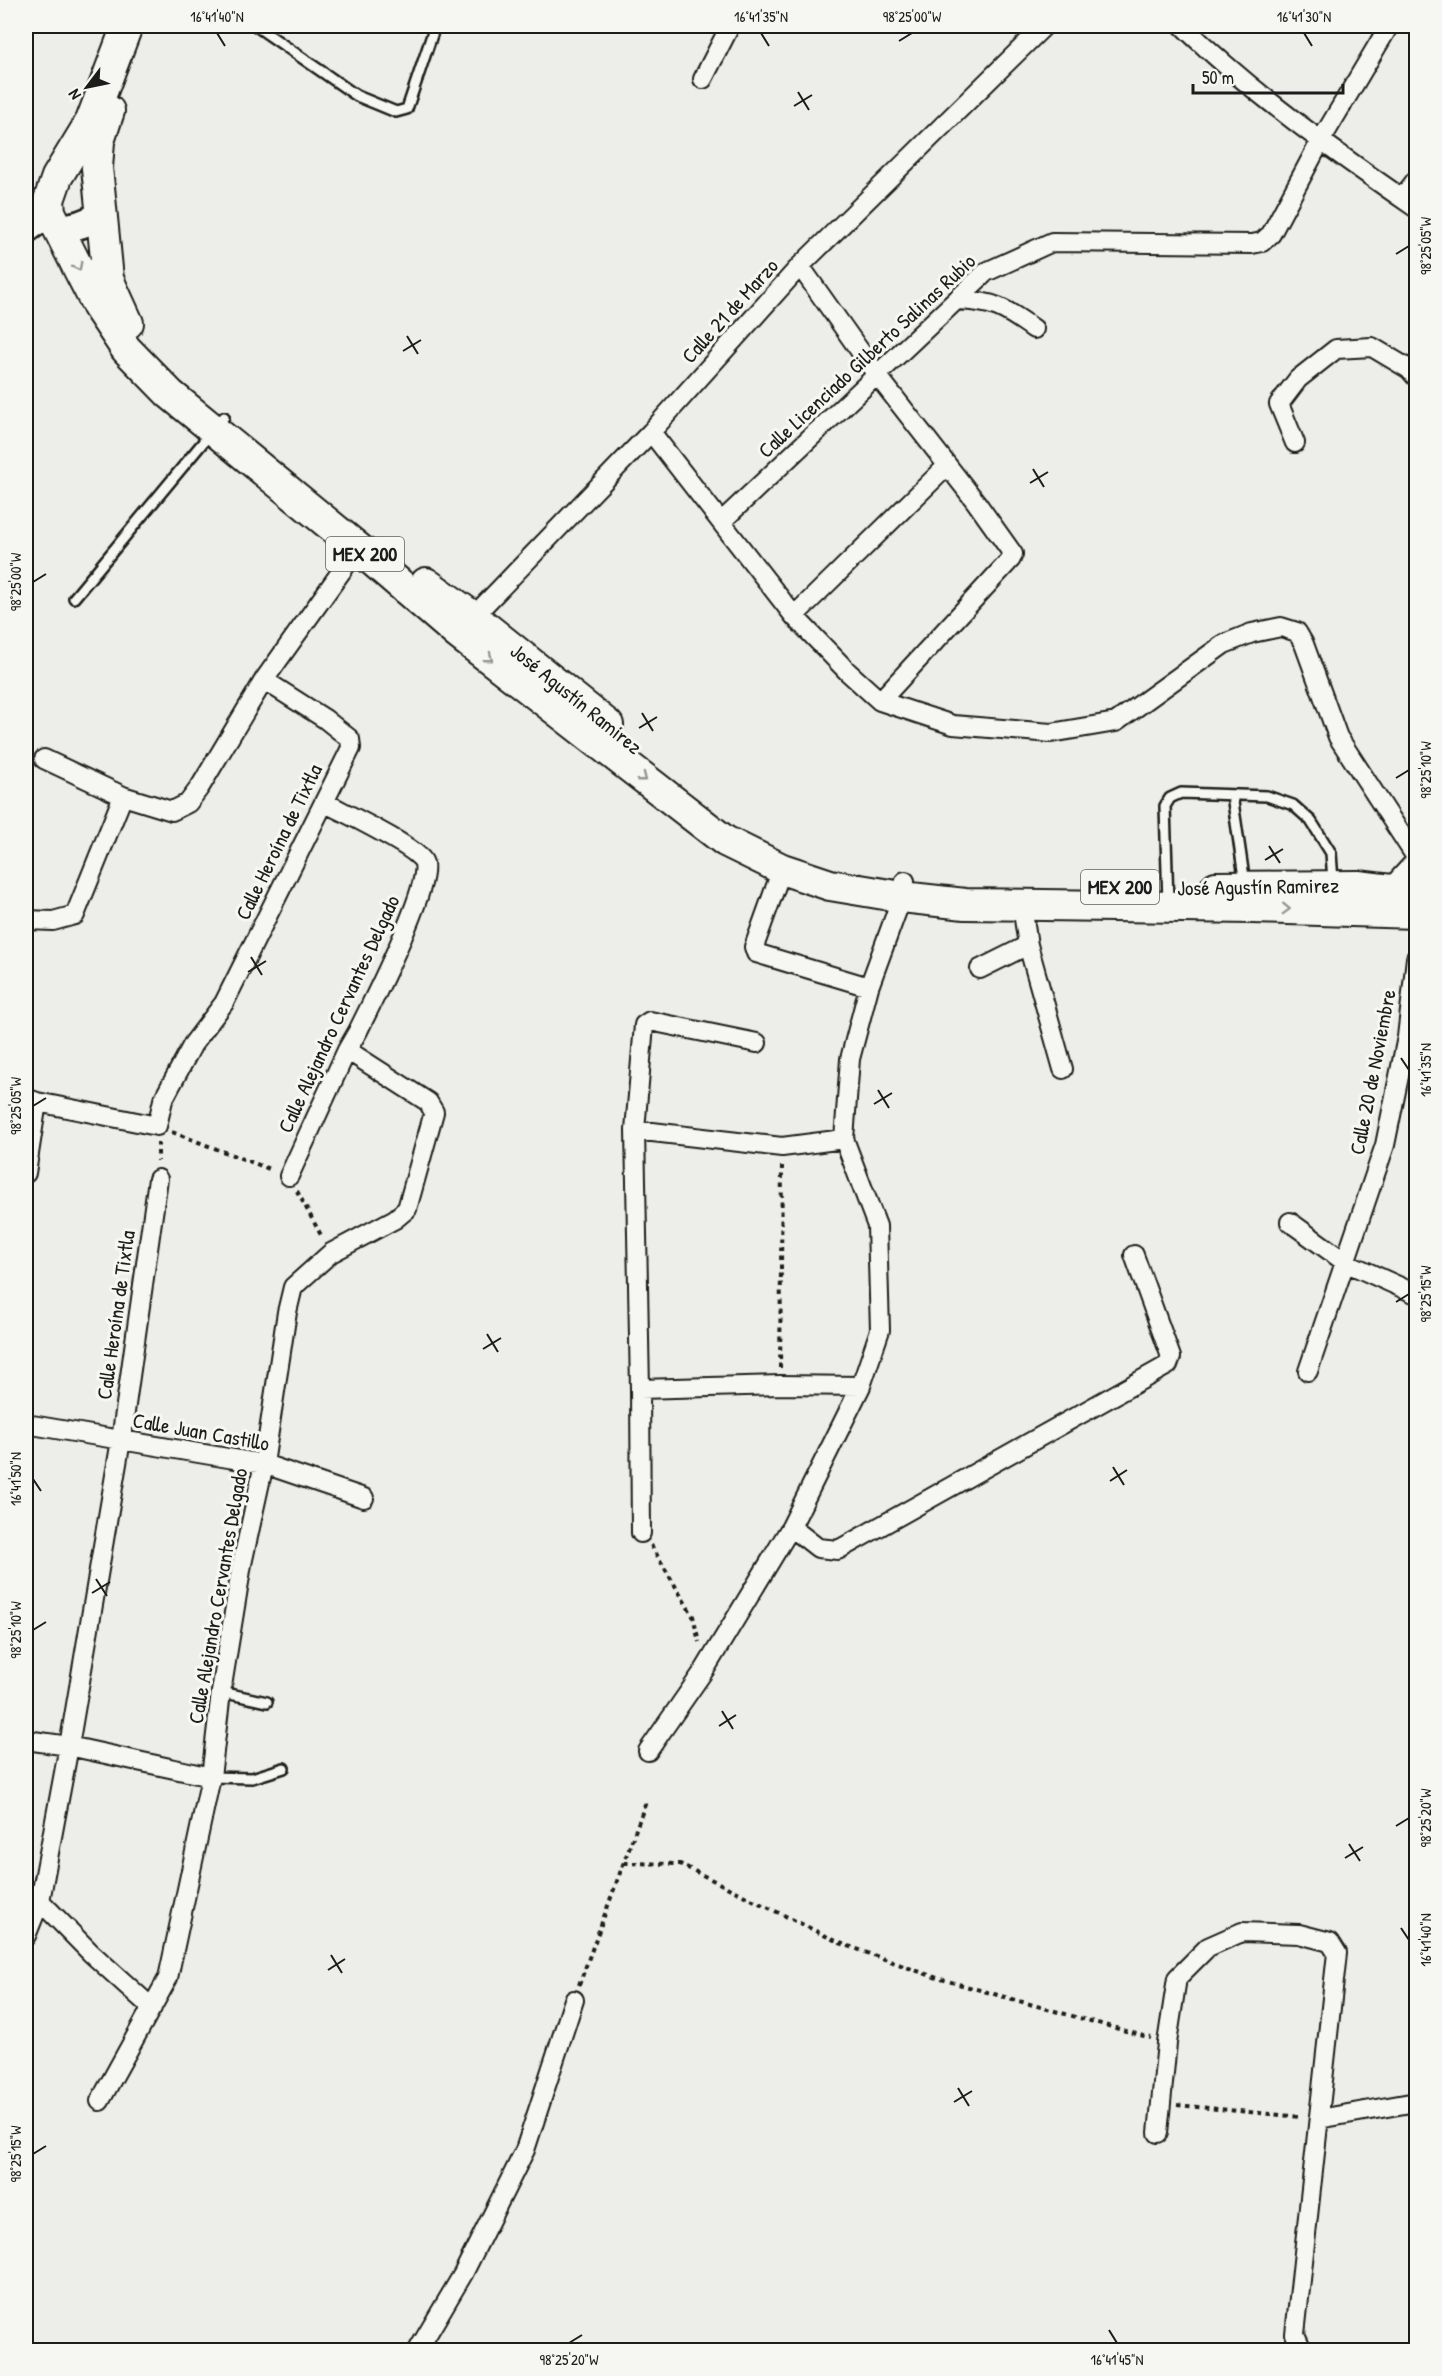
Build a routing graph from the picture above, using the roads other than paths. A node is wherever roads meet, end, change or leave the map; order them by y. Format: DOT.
graph roads {
  1 [pos="127,26"];
  2 [pos="143,26"];
  3 [pos="256,26"];
  4 [pos="435,26"];
  5 [pos="730,26"];
  6 [pos="1044,26"];
  7 [pos="1183,26"];
  8 [pos="1389,26"];
  9 [pos="703,79"];
  10 [pos="97,124"];
  11 [pos="1320,142"];
  12 [pos="57,177"];
  13 [pos="1416,180"];
  14 [pos="100,201"];
  15 [pos="1409,203"];
  16 [pos="54,220"];
  17 [pos="26,229"];
  18 [pos="800,266"];
  19 [pos="957,300"];
  20 [pos="1034,329"];
  21 [pos="877,375"];
  22 [pos="1416,377"];
  23 [pos="219,424"];
  24 [pos="651,432"];
  25 [pos="1295,443"];
  26 [pos="947,466"];
  27 [pos="722,521"];
  28 [pos="358,548"];
  29 [pos="74,598"];
  30 [pos="794,616"];
  31 [pos="465,625"];
  32 [pos="264,680"];
  33 [pos="880,701"];
  34 [pos="44,759"];
  35 [pos="1232,795"];
  36 [pos="123,796"];
  37 [pos="324,802"];
  38 [pos="1416,858"];
  39 [pos="782,869"];
  40 [pos="903,889"];
  41 [pos="1402,891"];
  42 [pos="1167,897"];
  43 [pos="1249,897"];
  44 [pos="1334,898"];
  45 [pos="1022,906"];
  46 [pos="1366,912"];
  47 [pos="1416,913"];
  48 [pos="26,920"];
  49 [pos="1028,945"];
  50 [pos="1416,958"];
  51 [pos="980,969"];
  52 [pos="869,987"];
  53 [pos="1412,1041"];
  54 [pos="757,1043"];
  55 [pos="346,1050"];
  56 [pos="1063,1069"];
  57 [pos="31,1100"];
  58 [pos="635,1130"];
  59 [pos="844,1139"];
  60 [pos="26,1173"];
  61 [pos="289,1176"];
  62 [pos="158,1179"];
  63 [pos="1290,1222"];
  64 [pos="1134,1255"];
  65 [pos="1345,1262"];
  66 [pos="1416,1294"];
  67 [pos="1308,1371"];
  68 [pos="861,1386"];
  69 [pos="640,1389"];
  70 [pos="26,1424"];
  71 [pos="121,1440"];
  72 [pos="264,1464"];
  73 [pos="364,1498"];
  74 [pos="791,1527"];
  75 [pos="641,1533"];
  76 [pos="221,1692"];
  77 [pos="267,1702"];
  78 [pos="26,1740"];
  79 [pos="69,1746"];
  80 [pos="648,1751"];
  81 [pos="284,1768"];
  82 [pos="211,1777"];
  83 [pos="33,1896"];
  84 [pos="26,1936"];
  85 [pos="574,2000"];
  86 [pos="152,2008"];
  87 [pos="100,2101"];
  88 [pos="1416,2102"];
  89 [pos="1319,2119"];
  90 [pos="1158,2133"];
  91 [pos="417,2350"];
  92 [pos="1302,2350"];
  1 -- 10 [label="main road, José Agustín Ramirez / MEX 200"];
  2 -- 10 [label="main road, José Agustín Ramirez / MEX 200"];
  3 -- 4 [label="lane"];
  5 -- 9 [label="street"];
  6 -- 18 [label="street, Calle 21 de Marzo"];
  7 -- 11 [label="street"];
  8 -- 11 [label="street"];
  10 -- 12 [label="main road, José Agustín Ramirez / MEX 200"];
  10 -- 14 [label="main road, José Agustín Ramirez / MEX 200"];
  11 -- 15 [label="street"];
  11 -- 19 [label="street, Calle Licenciado Gilberto Salinas Rubio"];
  12 -- 14 [label="main road"];
  12 -- 16 [label="main road, José Agustín Ramirez / MEX 200"];
  13 -- 15 [label="street"];
  14 -- 16 [label="main road"];
  14 -- 23 [label="main road, José Agustín Ramirez / MEX 200"];
  16 -- 17 [label="main road"];
  16 -- 23 [label="main road, José Agustín Ramirez / MEX 200, one-way"];
  18 -- 21 [label="street"];
  18 -- 24 [label="street, Calle 21 de Marzo"];
  19 -- 20 [label="street"];
  19 -- 21 [label="street, Calle Licenciado Gilberto Salinas Rubio"];
  21 -- 26 [label="street"];
  21 -- 27 [label="street, Calle Licenciado Gilberto Salinas Rubio"];
  22 -- 25 [label="street"];
  23 -- 28 [label="main road, José Agustín Ramirez / MEX 200"];
  23 -- 29 [label="lane"];
  23 -- 31 [label="main road, José Agustín Ramirez / MEX 200"];
  24 -- 27 [label="street"];
  24 -- 31 [label="street, Calle 21 de Marzo"];
  26 -- 30 [label="street"];
  26 -- 33 [label="street"];
  27 -- 30 [label="street"];
  28 -- 31 [label="main road, José Agustín Ramirez / MEX 200"];
  28 -- 32 [label="street"];
  30 -- 33 [label="street"];
  31 -- 39 [label="main road, José Agustín Ramirez / MEX 200, one-way"];
  31 -- 40 [label="main road, José Agustín Ramirez / MEX 200"];
  32 -- 36 [label="street"];
  32 -- 37 [label="street, Calle Heroína de Tixtla"];
  33 -- 38 [label="street"];
  34 -- 36 [label="street"];
  35 -- 42 [label="lane"];
  35 -- 43 [label="lane"];
  35 -- 44 [label="lane"];
  36 -- 48 [label="street"];
  37 -- 55 [label="street, Calle Alejandro Cervantes Delgado"];
  37 -- 57 [label="street, Calle Heroína de Tixtla"];
  38 -- 41 [label="street"];
  39 -- 40 [label="main road, José Agustín Ramirez / MEX 200"];
  39 -- 52 [label="street"];
  40 -- 42 [label="main road, José Agustín Ramirez / MEX 200"];
  40 -- 45 [label="main road, José Agustín Ramirez / MEX 200"];
  40 -- 52 [label="street"];
  41 -- 44 [label="main road, José Agustín Ramirez / MEX 200"];
  41 -- 46 [label="street"];
  42 -- 43 [label="main road, José Agustín Ramirez / MEX 200"];
  42 -- 45 [label="main road, José Agustín Ramirez / MEX 200"];
  43 -- 44 [label="main road, José Agustín Ramirez / MEX 200"];
  44 -- 46 [label="main road, José Agustín Ramirez / MEX 200"];
  45 -- 49 [label="street"];
  46 -- 47 [label="main road, José Agustín Ramirez / MEX 200"];
  49 -- 51 [label="street"];
  49 -- 56 [label="street"];
  50 -- 53 [label="street, Calle 20 de Noviembre"];
  52 -- 59 [label="street"];
  53 -- 65 [label="street, Calle 20 de Noviembre"];
  54 -- 58 [label="street"];
  55 -- 61 [label="street, Calle Alejandro Cervantes Delgado"];
  55 -- 72 [label="street, Calle Alejandro Cervantes Delgado"];
  57 -- 60 [label="street"];
  58 -- 59 [label="street"];
  58 -- 69 [label="street"];
  59 -- 68 [label="street"];
  62 -- 71 [label="street, Calle Heroína de Tixtla"];
  63 -- 65 [label="street"];
  64 -- 74 [label="street"];
  65 -- 66 [label="street"];
  65 -- 67 [label="street, Calle 20 de Noviembre"];
  68 -- 69 [label="street"];
  68 -- 74 [label="street"];
  69 -- 75 [label="street"];
  70 -- 71 [label="street, Calle Juan Castillo"];
  71 -- 72 [label="street, Calle Juan Castillo"];
  71 -- 79 [label="street, Calle Heroína de Tixtla"];
  72 -- 73 [label="street, Calle Juan Castillo"];
  72 -- 76 [label="street, Calle Alejandro Cervantes Delgado"];
  74 -- 80 [label="street"];
  76 -- 77 [label="lane"];
  76 -- 82 [label="street, Calle Alejandro Cervantes Delgado"];
  78 -- 79 [label="street"];
  79 -- 82 [label="street"];
  79 -- 83 [label="street, Calle Heroína de Tixtla"];
  81 -- 82 [label="lane"];
  82 -- 86 [label="street, Calle Alejandro Cervantes Delgado"];
  83 -- 84 [label="street, Calle Heroína de Tixtla"];
  83 -- 86 [label="street"];
  85 -- 91 [label="street"];
  86 -- 87 [label="street, Calle Alejandro Cervantes Delgado"];
  88 -- 89 [label="street"];
  89 -- 90 [label="street"];
  89 -- 92 [label="street"];
}
